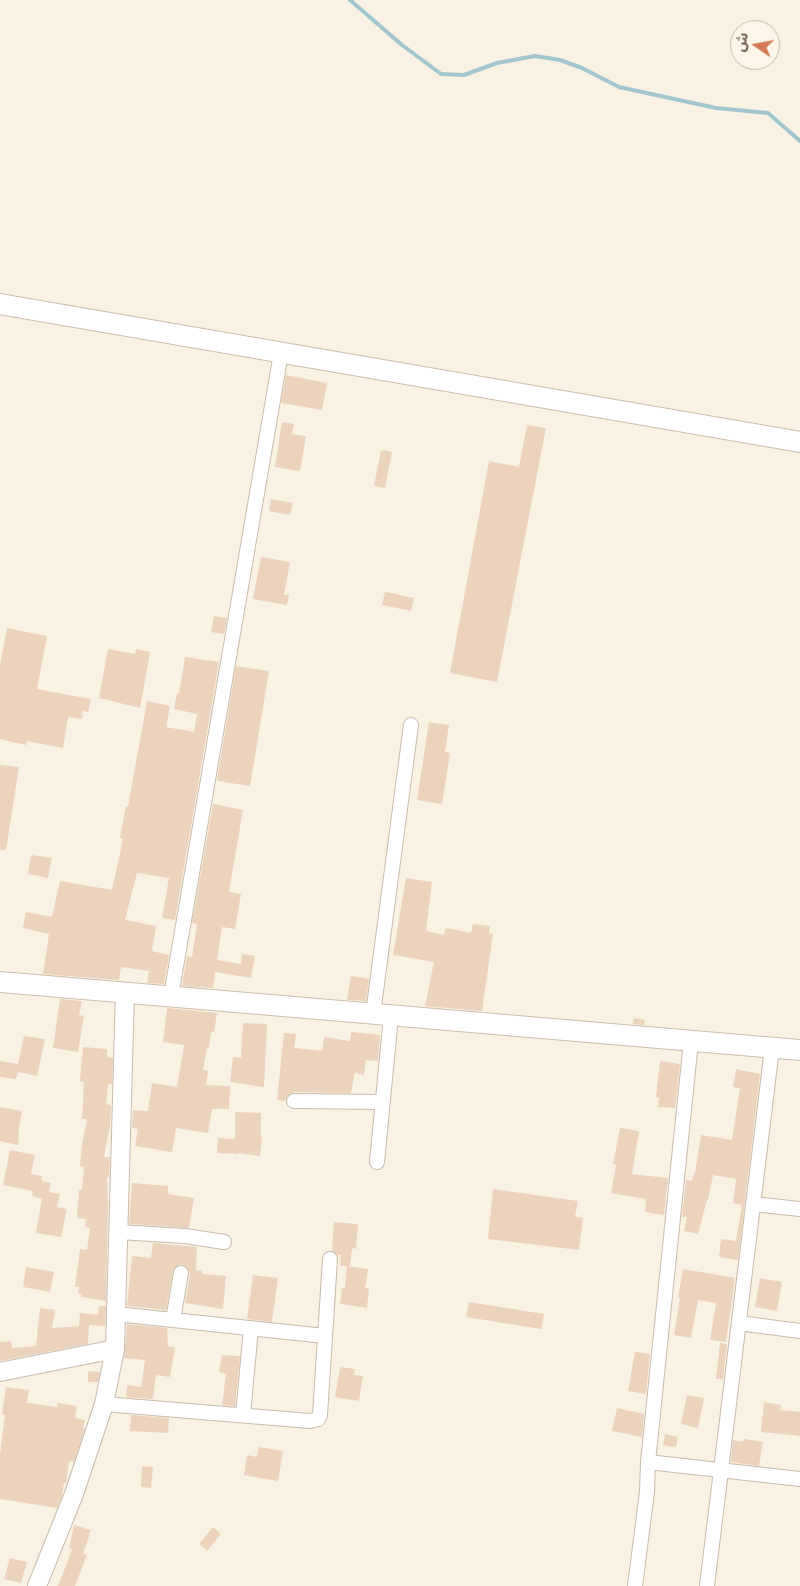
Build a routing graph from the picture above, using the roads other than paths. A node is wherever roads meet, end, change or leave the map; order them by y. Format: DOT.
graph roads {
  1 [pos="0,304"];
  2 [pos="281,353"];
  3 [pos="800,442"];
  4 [pos="411,725"];
  5 [pos="0,982"];
  6 [pos="125,992"];
  7 [pos="171,996"];
  8 [pos="382,1015"];
  9 [pos="691,1041"];
  10 [pos="772,1048"];
  11 [pos="800,1050"];
  12 [pos="294,1101"];
  13 [pos="383,1102"];
  14 [pos="377,1162"];
  15 [pos="753,1204"];
  16 [pos="800,1209"];
  17 [pos="118,1232"];
  18 [pos="224,1242"];
  19 [pos="330,1258"];
  20 [pos="181,1273"];
  21 [pos="116,1314"];
  22 [pos="173,1320"];
  23 [pos="739,1322"];
  24 [pos="251,1328"];
  25 [pos="800,1331"];
  26 [pos="325,1336"];
  27 [pos="115,1349"];
  28 [pos="0,1372"];
  29 [pos="104,1404"];
  30 [pos="243,1415"];
  31 [pos="648,1462"];
  32 [pos="721,1470"];
  33 [pos="800,1479"];
  34 [pos="37,1586"];
  35 [pos="635,1586"];
  36 [pos="707,1586"];
  1 -- 2 [label="main road"];
  2 -- 3 [label="main road"];
  2 -- 7 [label="street"];
  4 -- 8 [label="street"];
  5 -- 6 [label="main road"];
  6 -- 7 [label="main road"];
  6 -- 17 [label="street"];
  7 -- 8 [label="main road"];
  8 -- 9 [label="main road"];
  8 -- 13 [label="street"];
  9 -- 10 [label="main road"];
  9 -- 31 [label="street"];
  10 -- 11 [label="main road"];
  10 -- 15 [label="street"];
  12 -- 13 [label="street"];
  13 -- 14 [label="street"];
  15 -- 16 [label="street"];
  15 -- 23 [label="street"];
  17 -- 18 [label="street"];
  17 -- 21 [label="street"];
  19 -- 26 [label="street"];
  20 -- 22 [label="street"];
  21 -- 22 [label="street"];
  21 -- 27 [label="street"];
  22 -- 24 [label="street"];
  23 -- 25 [label="street"];
  23 -- 32 [label="street"];
  24 -- 26 [label="street"];
  24 -- 30 [label="street"];
  26 -- 30 [label="street"];
  27 -- 28 [label="street"];
  27 -- 29 [label="street"];
  29 -- 30 [label="street"];
  29 -- 34 [label="street"];
  31 -- 32 [label="street"];
  31 -- 35 [label="street"];
  32 -- 33 [label="street"];
  32 -- 36 [label="street"];
}
